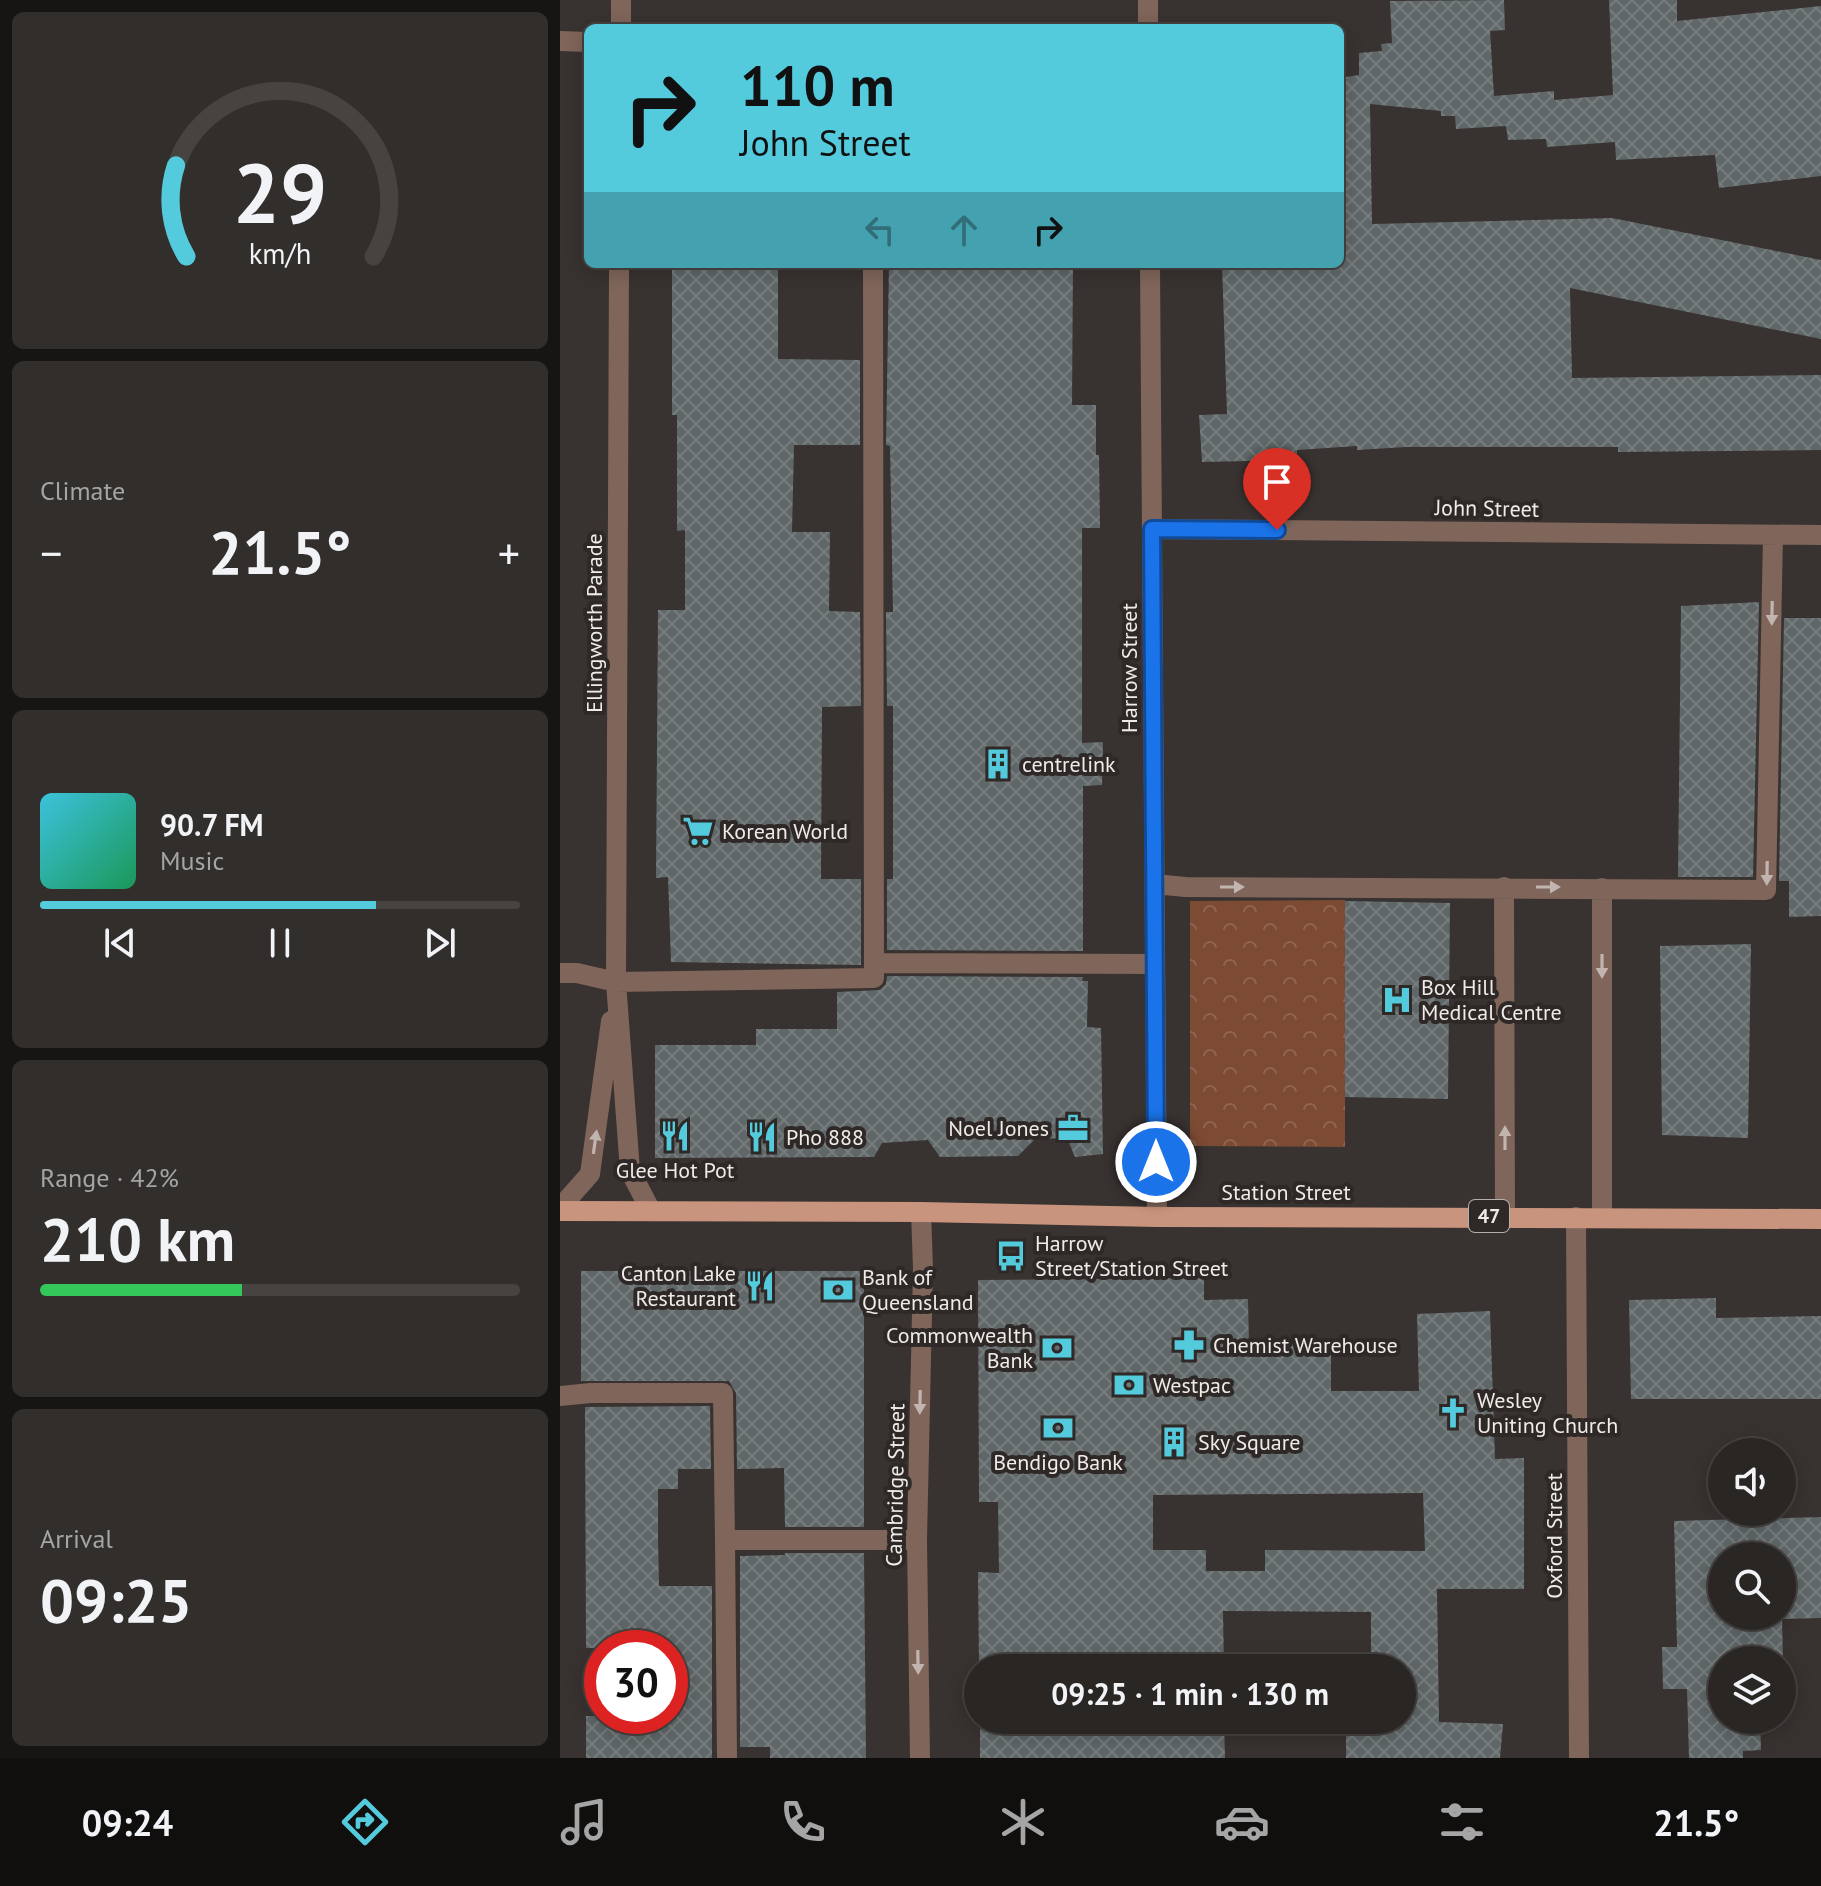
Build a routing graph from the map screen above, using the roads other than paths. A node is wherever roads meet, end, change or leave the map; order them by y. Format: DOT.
graph roads {
  1 [pos="621,0"];
  2 [pos="1148,0"];
  3 [pos="621,24"];
  4 [pos="1148,24"];
  5 [pos="560,41"];
  6 [pos="584,42"];
  7 [pos="619,268"];
  8 [pos="873,268"];
  9 [pos="1150,268"];
  10 [pos="1152,529"];
  11 [pos="1773,535"];
  12 [pos="1821,535"];
  13 [pos="1155,884"];
  14 [pos="1504,887"];
  15 [pos="1602,888"];
  16 [pos="874,963"];
  17 [pos="1155,964"];
  18 [pos="560,973"];
  19 [pos="616,982"];
  20 [pos="560,1209"];
  21 [pos="651,1211"];
  22 [pos="921,1212"];
  23 [pos="1505,1216"];
  24 [pos="1157,1217"];
  25 [pos="1576,1217"];
  26 [pos="1602,1217"];
  27 [pos="1821,1219"];
  28 [pos="560,1396"];
  29 [pos="725,1540"];
  30 [pos="917,1540"];
  31 [pos="727,1758"];
  32 [pos="920,1758"];
  33 [pos="1579,1758"];
  1 -- 3 [label="street"];
  2 -- 4 [label="street"];
  5 -- 6 [label="street"];
  7 -- 19 [label="street, Ellingworth Parade"];
  8 -- 16 [label="street"];
  9 -- 10 [label="street, Harrow Street"];
  10 -- 11 [label="street, John Street"];
  10 -- 13 [label="street, Harrow Street"];
  11 -- 12 [label="street, John Street"];
  11 -- 15 [label="street, one-way"];
  13 -- 14 [label="street, one-way"];
  13 -- 17 [label="street, Harrow Street"];
  14 -- 15 [label="street, one-way"];
  23 -- 14 [label="street, one-way"];
  15 -- 26 [label="street, one-way"];
  16 -- 17 [label="street"];
  16 -- 19 [label="street"];
  17 -- 24 [label="street, Harrow Street"];
  18 -- 19 [label="street"];
  20 -- 19 [label="street, Ellingworth Parade, one-way"];
  19 -- 21 [label="street, Ellingworth Parade"];
  20 -- 21 [label="main road, Station Street / 47"];
  21 -- 22 [label="main road, Station Street / 47"];
  22 -- 24 [label="main road, Station Street / 47"];
  22 -- 30 [label="street, Cambridge Street, one-way"];
  23 -- 24 [label="main road, Station Street / 47"];
  23 -- 25 [label="main road, Station Street / 47"];
  25 -- 26 [label="main road, Station Street / 47"];
  25 -- 33 [label="street, Oxford Street"];
  26 -- 27 [label="main road, Station Street / 47"];
  28 -- 29 [label="street"];
  29 -- 30 [label="street"];
  29 -- 31 [label="street"];
  30 -- 32 [label="street, Cambridge Street, one-way"];
}
